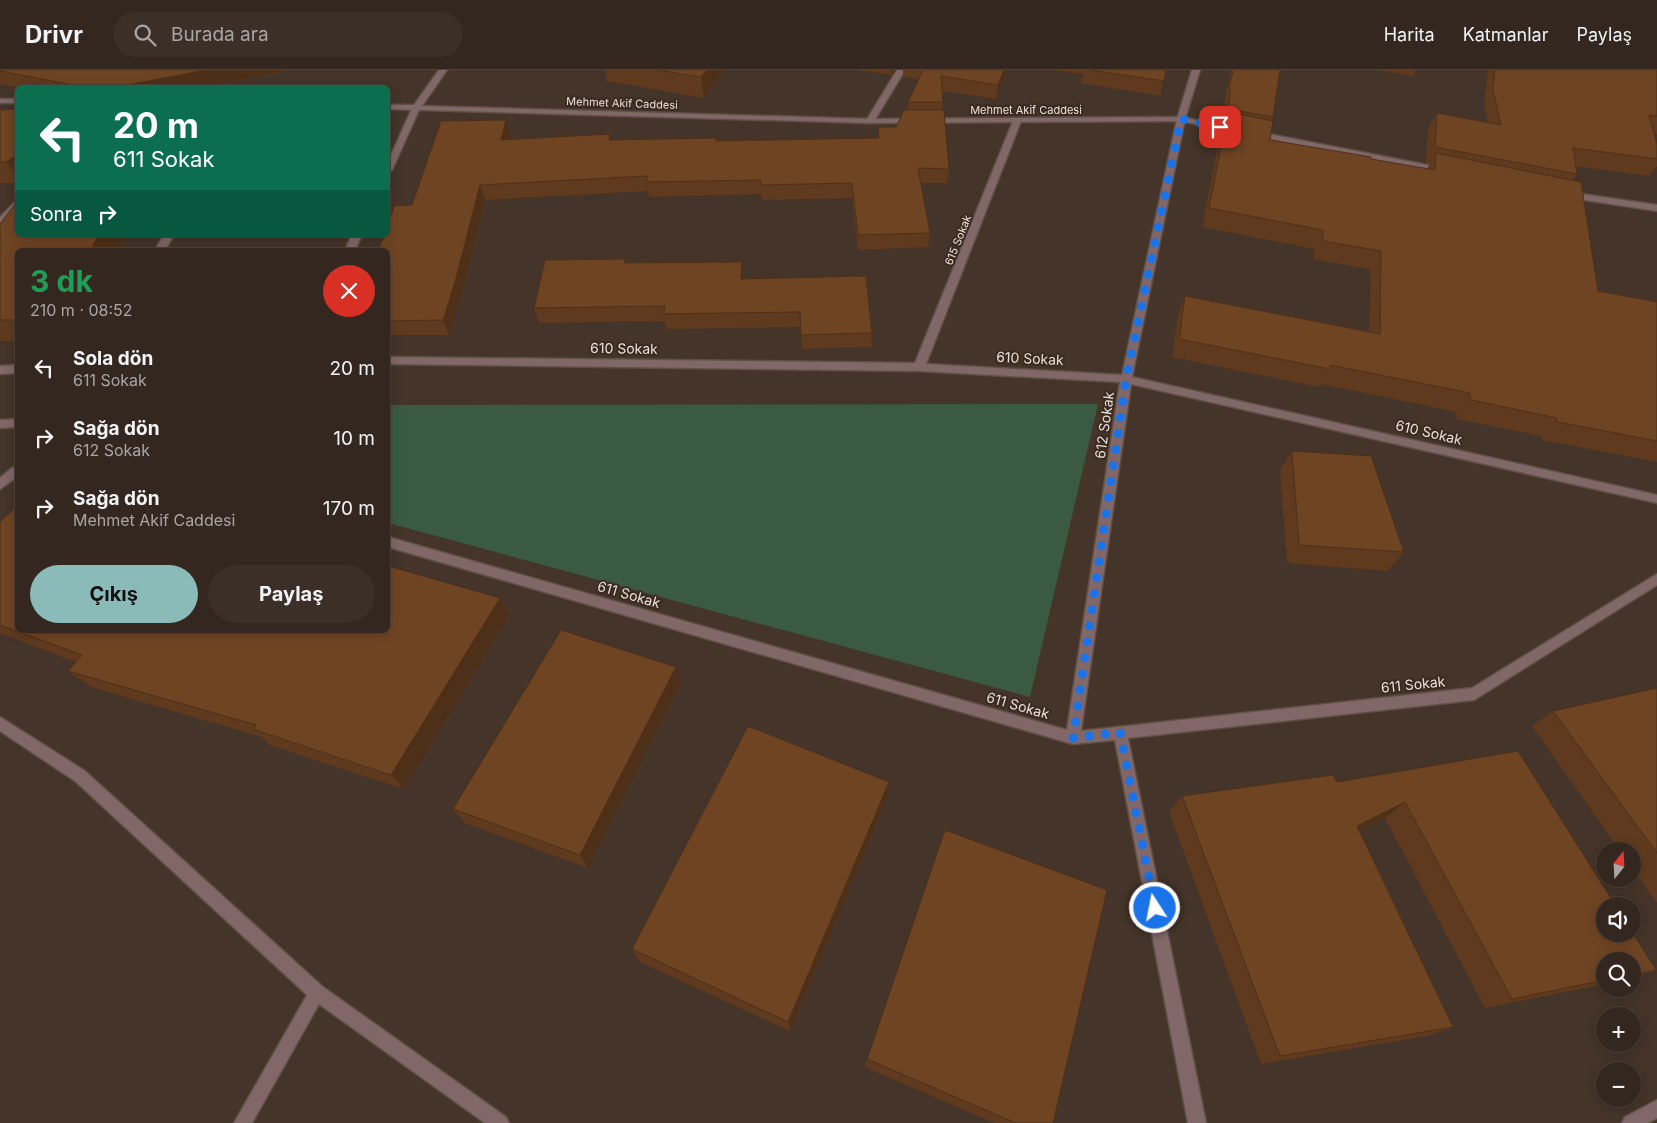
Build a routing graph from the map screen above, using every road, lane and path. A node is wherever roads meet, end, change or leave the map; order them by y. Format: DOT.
graph roads {
  1 [pos="443,70"];
  2 [pos="901,70"];
  3 [pos="1196,70"];
  4 [pos="0,101"];
  5 [pos="15,101"];
  6 [pos="390,107"];
  7 [pos="416,108"];
  8 [pos="1181,119"];
  9 [pos="870,121"];
  10 [pos="1017,122"];
  11 [pos="390,166"];
  12 [pos="1453,173"];
  13 [pos="1560,194"];
  14 [pos="15,206"];
  15 [pos="1657,208"];
  16 [pos="0,223"];
  17 [pos="169,237"];
  18 [pos="161,248"];
  19 [pos="390,360"];
  20 [pos="919,367"];
  21 [pos="15,369"];
  22 [pos="0,370"];
  23 [pos="1126,379"];
  24 [pos="15,423"];
  25 [pos="0,424"];
  26 [pos="15,471"];
  27 [pos="0,472"];
  28 [pos="15,473"];
  29 [pos="0,485"];
  30 [pos="1657,499"];
  31 [pos="390,543"];
  32 [pos="1657,579"];
  33 [pos="0,723"];
  34 [pos="1120,732"];
  35 [pos="1073,738"];
  36 [pos="317,993"];
  37 [pos="1657,1109"];
  38 [pos="243,1123"];
  39 [pos="500,1123"];
  40 [pos="1197,1123"];
  41 [pos="1631,1123"];
  1 -- 7 [label="street"];
  2 -- 9 [label="street"];
  3 -- 8 [label="street, 612 Sokak"];
  4 -- 5 [label="street"];
  6 -- 7 [label="street, Mehmet Akif Caddesi"];
  7 -- 9 [label="street, Mehmet Akif Caddesi"];
  7 -- 11 [label="street"];
  8 -- 10 [label="street, Mehmet Akif Caddesi"];
  8 -- 12 [label="street, Mehmet Akif Caddesi"];
  8 -- 23 [label="street, 612 Sokak"];
  9 -- 10 [label="street, Mehmet Akif Caddesi"];
  10 -- 20 [label="street, 615 Sokak"];
  13 -- 15 [label="street"];
  14 -- 16 [label="street"];
  17 -- 18 [label="street"];
  19 -- 20 [label="street, 610 Sokak"];
  20 -- 23 [label="street, 610 Sokak"];
  21 -- 22 [label="street"];
  23 -- 30 [label="street, 610 Sokak"];
  23 -- 35 [label="street, 612 Sokak"];
  24 -- 25 [label="street"];
  26 -- 27 [label="street"];
  28 -- 29 [label="street"];
  31 -- 35 [label="street, 611 Sokak"];
  32 -- 34 [label="street, 611 Sokak"];
  33 -- 36 [label="street"];
  34 -- 35 [label="street, 611 Sokak"];
  34 -- 40 [label="street"];
  36 -- 38 [label="street"];
  36 -- 39 [label="street"];
  37 -- 41 [label="street"];
}
